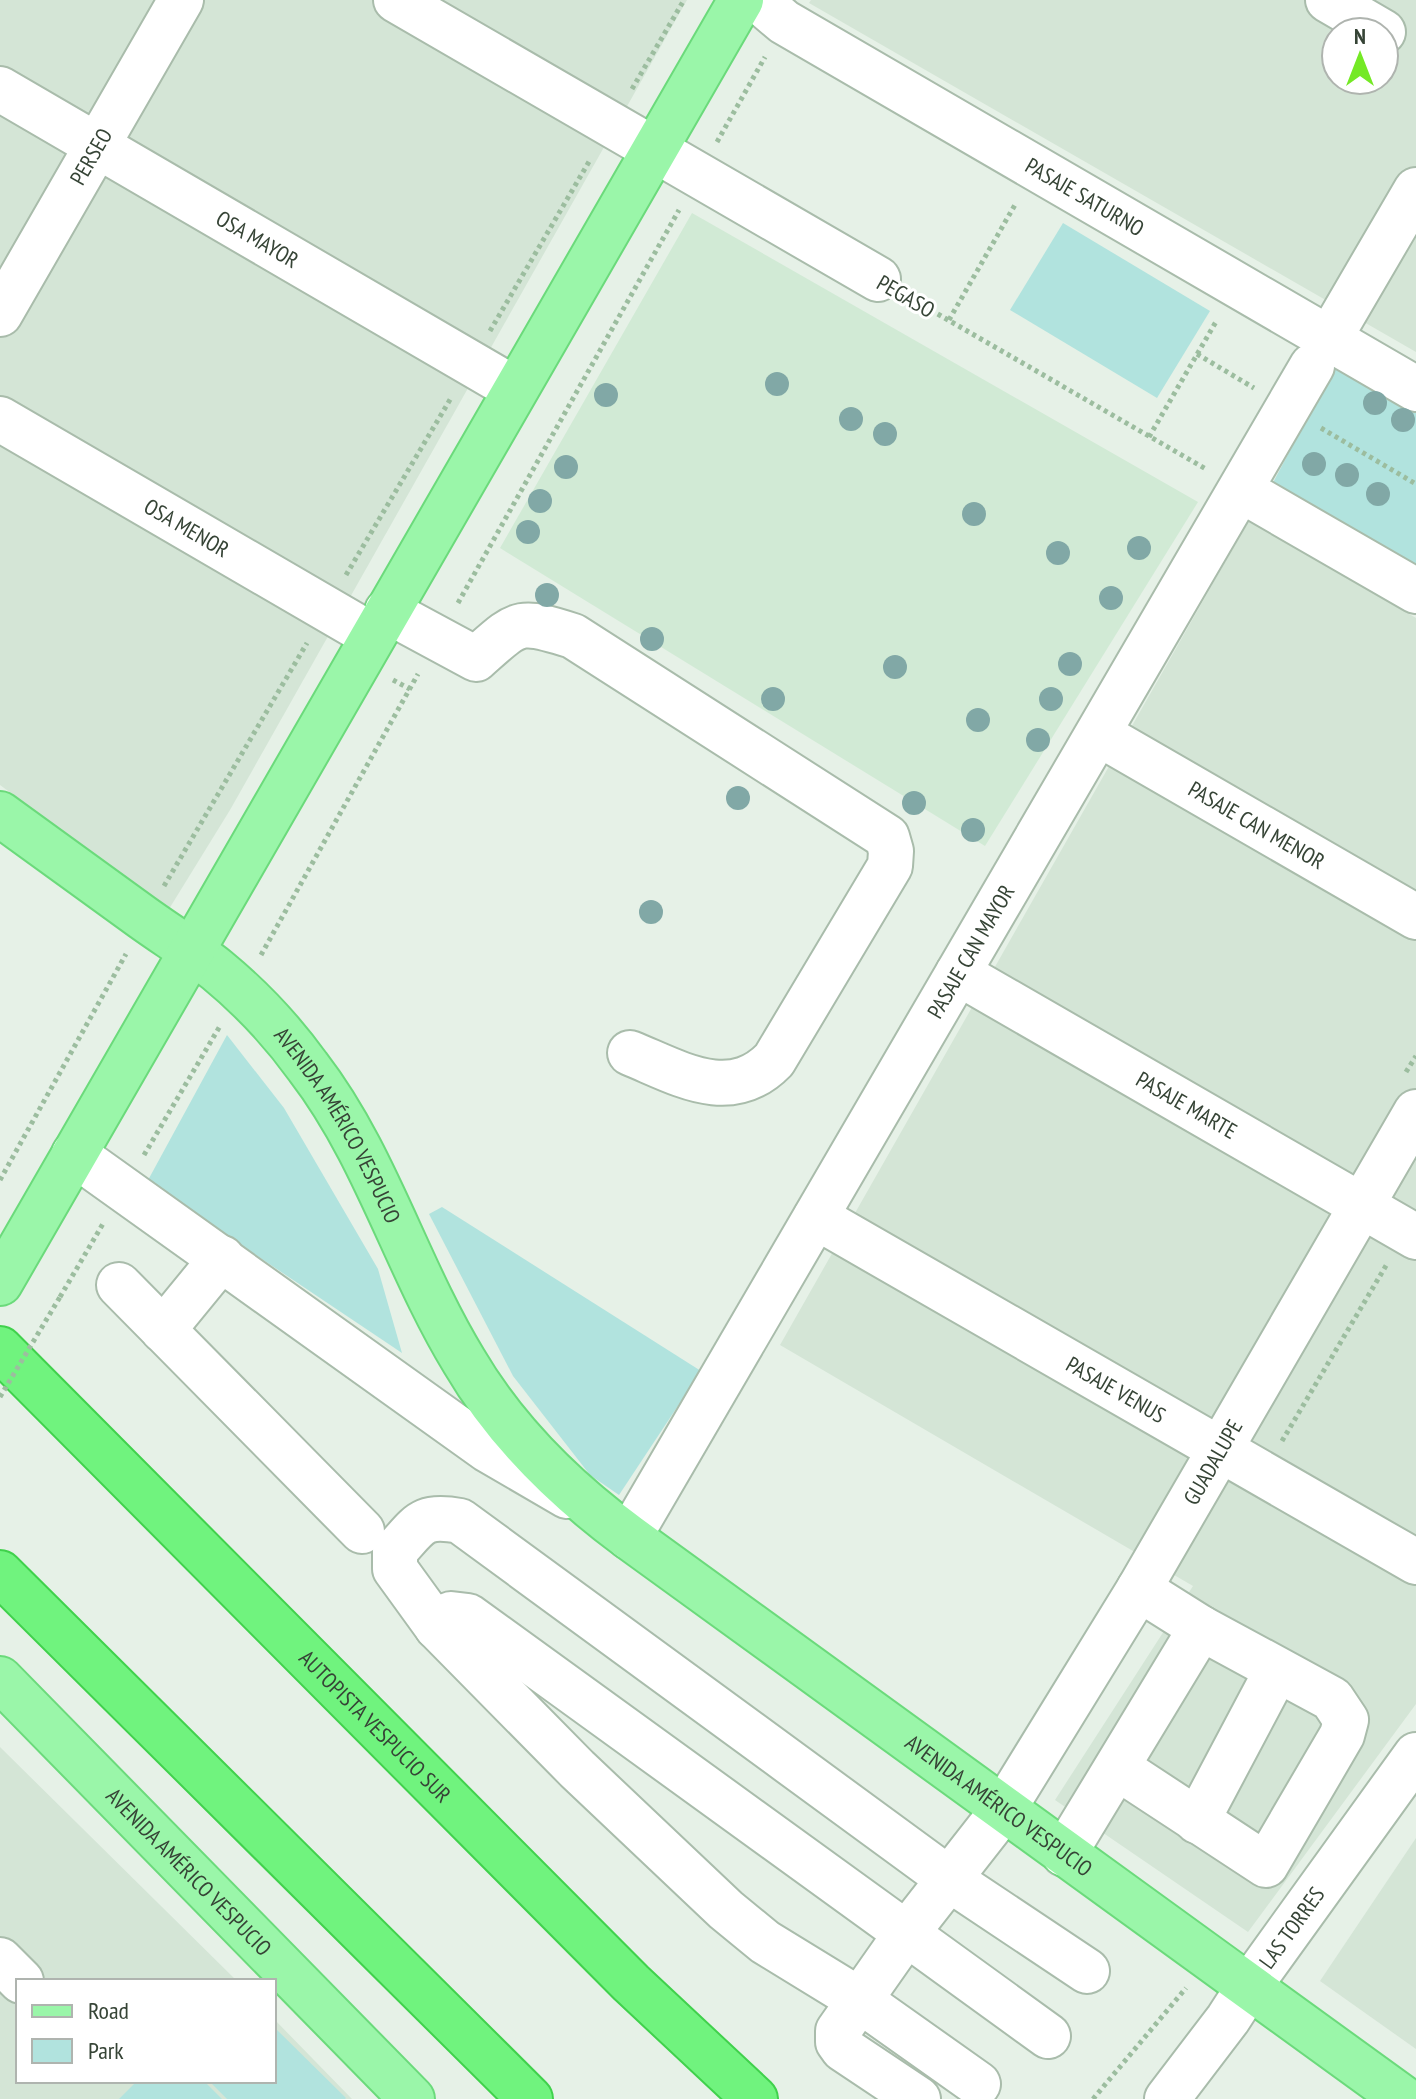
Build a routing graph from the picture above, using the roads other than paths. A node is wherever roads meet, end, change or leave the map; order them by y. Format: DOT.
graph roads {
  1 [pos="181,0"];
  2 [pos="396,0"];
  3 [pos="741,0"];
  4 [pos="758,0"];
  5 [pos="1328,0"];
  6 [pos="1356,16"];
  7 [pos="0,89"];
  8 [pos="97,146"];
  9 [pos="654,149"];
  10 [pos="1416,190"];
  11 [pos="878,279"];
  12 [pos="0,314"];
  13 [pos="1320,353"];
  14 [pos="515,389"];
  15 [pos="1416,389"];
  16 [pos="0,419"];
  17 [pos="1241,490"];
  18 [pos="1416,591"];
  19 [pos="380,624"];
  20 [pos="1099,734"];
  21 [pos="0,814"];
  22 [pos="1416,917"];
  23 [pos="192,952"];
  24 [pos="958,973"];
  25 [pos="630,1053"];
  26 [pos="1416,1112"];
  27 [pos="74,1154"];
  28 [pos="1361,1205"];
  29 [pos="816,1217"];
  30 [pos="1411,1234"];
  31 [pos="222,1258"];
  32 [pos="6,1272"];
  33 [pos="119,1285"];
  34 [pos="163,1330"];
  35 [pos="0,1349"];
  36 [pos="1220,1448"];
  37 [pos="594,1511"];
  38 [pos="362,1531"];
  39 [pos="629,1537"];
  40 [pos="1416,1562"];
  41 [pos="0,1573"];
  42 [pos="1139,1589"];
  43 [pos="437,1627"];
  44 [pos="1201,1628"];
  45 [pos="1277,1670"];
  46 [pos="0,1679"];
  47 [pos="1415,1759"];
  48 [pos="1118,1768"];
  49 [pos="1003,1810"];
  50 [pos="1197,1821"];
  51 [pos="1064,1854"];
  52 [pos="949,1879"];
  53 [pos="906,1934"];
  54 [pos="0,1960"];
  55 [pos="1087,1971"];
  56 [pos="19,1979"];
  57 [pos="1248,1988"];
  58 [pos="858,1999"];
  59 [pos="1048,2036"];
  60 [pos="978,2084"];
  61 [pos="412,2099"];
  62 [pos="530,2099"];
  63 [pos="755,2099"];
  64 [pos="918,2099"];
  65 [pos="1167,2099"];
  66 [pos="1404,2099"];
  1 -- 8 [label="street, PERSEO"];
  2 -- 9 [label="street, PEGASO"];
  3 -- 9 [label="main road"];
  4 -- 13 [label="street, PASAJE SATURNO"];
  5 -- 6 [label="street"];
  7 -- 8 [label="street, OSA MAYOR"];
  8 -- 12 [label="street, PERSEO"];
  8 -- 14 [label="street, OSA MAYOR"];
  9 -- 11 [label="street, PEGASO"];
  9 -- 14 [label="main road"];
  10 -- 13 [label="street, PASAJE CAN MAYOR"];
  13 -- 15 [label="street, PASAJE SATURNO"];
  13 -- 17 [label="street, PASAJE CAN MAYOR"];
  14 -- 19 [label="main road"];
  16 -- 19 [label="street, OSA MENOR"];
  17 -- 18 [label="street"];
  17 -- 20 [label="street, PASAJE CAN MAYOR"];
  19 -- 23 [label="main road"];
  19 -- 25 [label="street, OSA MENOR"];
  20 -- 22 [label="street, PASAJE CAN MENOR"];
  20 -- 24 [label="street, PASAJE CAN MAYOR"];
  21 -- 23 [label="main road, AVENIDA AMÉRICO VESPUCIO"];
  23 -- 27 [label="main road"];
  23 -- 37 [label="main road, AVENIDA AMÉRICO VESPUCIO"];
  24 -- 28 [label="street, PASAJE MARTE"];
  24 -- 29 [label="street, PASAJE CAN MAYOR"];
  26 -- 28 [label="street, GUADALUPE"];
  27 -- 31 [label="street, AVENIDA AMÉRICO VESPUCIO"];
  27 -- 32 [label="main road"];
  28 -- 30 [label="street, PASAJE MARTE"];
  28 -- 36 [label="street, GUADALUPE"];
  29 -- 36 [label="street, PASAJE VENUS"];
  29 -- 39 [label="street, PASAJE CAN MAYOR"];
  31 -- 34 [label="street"];
  31 -- 37 [label="street, AVENIDA AMÉRICO VESPUCIO"];
  33 -- 34 [label="street"];
  34 -- 38 [label="street"];
  35 -- 63 [label="highway, AUTOPISTA VESPUCIO SUR"];
  36 -- 40 [label="street, PASAJE VENUS"];
  36 -- 42 [label="street, GUADALUPE"];
  37 -- 39 [label="main road, AVENIDA AMÉRICO VESPUCIO"];
  39 -- 49 [label="main road, AVENIDA AMÉRICO VESPUCIO"];
  41 -- 62 [label="highway"];
  42 -- 44 [label="street"];
  42 -- 49 [label="street, GUADALUPE"];
  43 -- 52 [label="street"];
  43 -- 53 [label="street"];
  43 -- 58 [label="street"];
  44 -- 45 [label="street"];
  44 -- 48 [label="street"];
  45 -- 50 [label="street"];
  45 -- 50 [label="street"];
  46 -- 61 [label="main road, AVENIDA AMÉRICO VESPUCIO"];
  47 -- 57 [label="street, LAS TORRES"];
  48 -- 50 [label="street"];
  48 -- 51 [label="street"];
  49 -- 51 [label="main road, AVENIDA AMÉRICO VESPUCIO"];
  49 -- 52 [label="street, GUADALUPE"];
  51 -- 57 [label="main road, AVENIDA AMÉRICO VESPUCIO"];
  52 -- 53 [label="street, GUADALUPE"];
  52 -- 55 [label="street"];
  53 -- 58 [label="street, GUADALUPE"];
  53 -- 59 [label="street"];
  54 -- 56 [label="street"];
  57 -- 65 [label="street, LAS TORRES"];
  57 -- 66 [label="main road, AVENIDA AMÉRICO VESPUCIO"];
  58 -- 60 [label="street"];
  58 -- 64 [label="street, GUADALUPE"];
}
